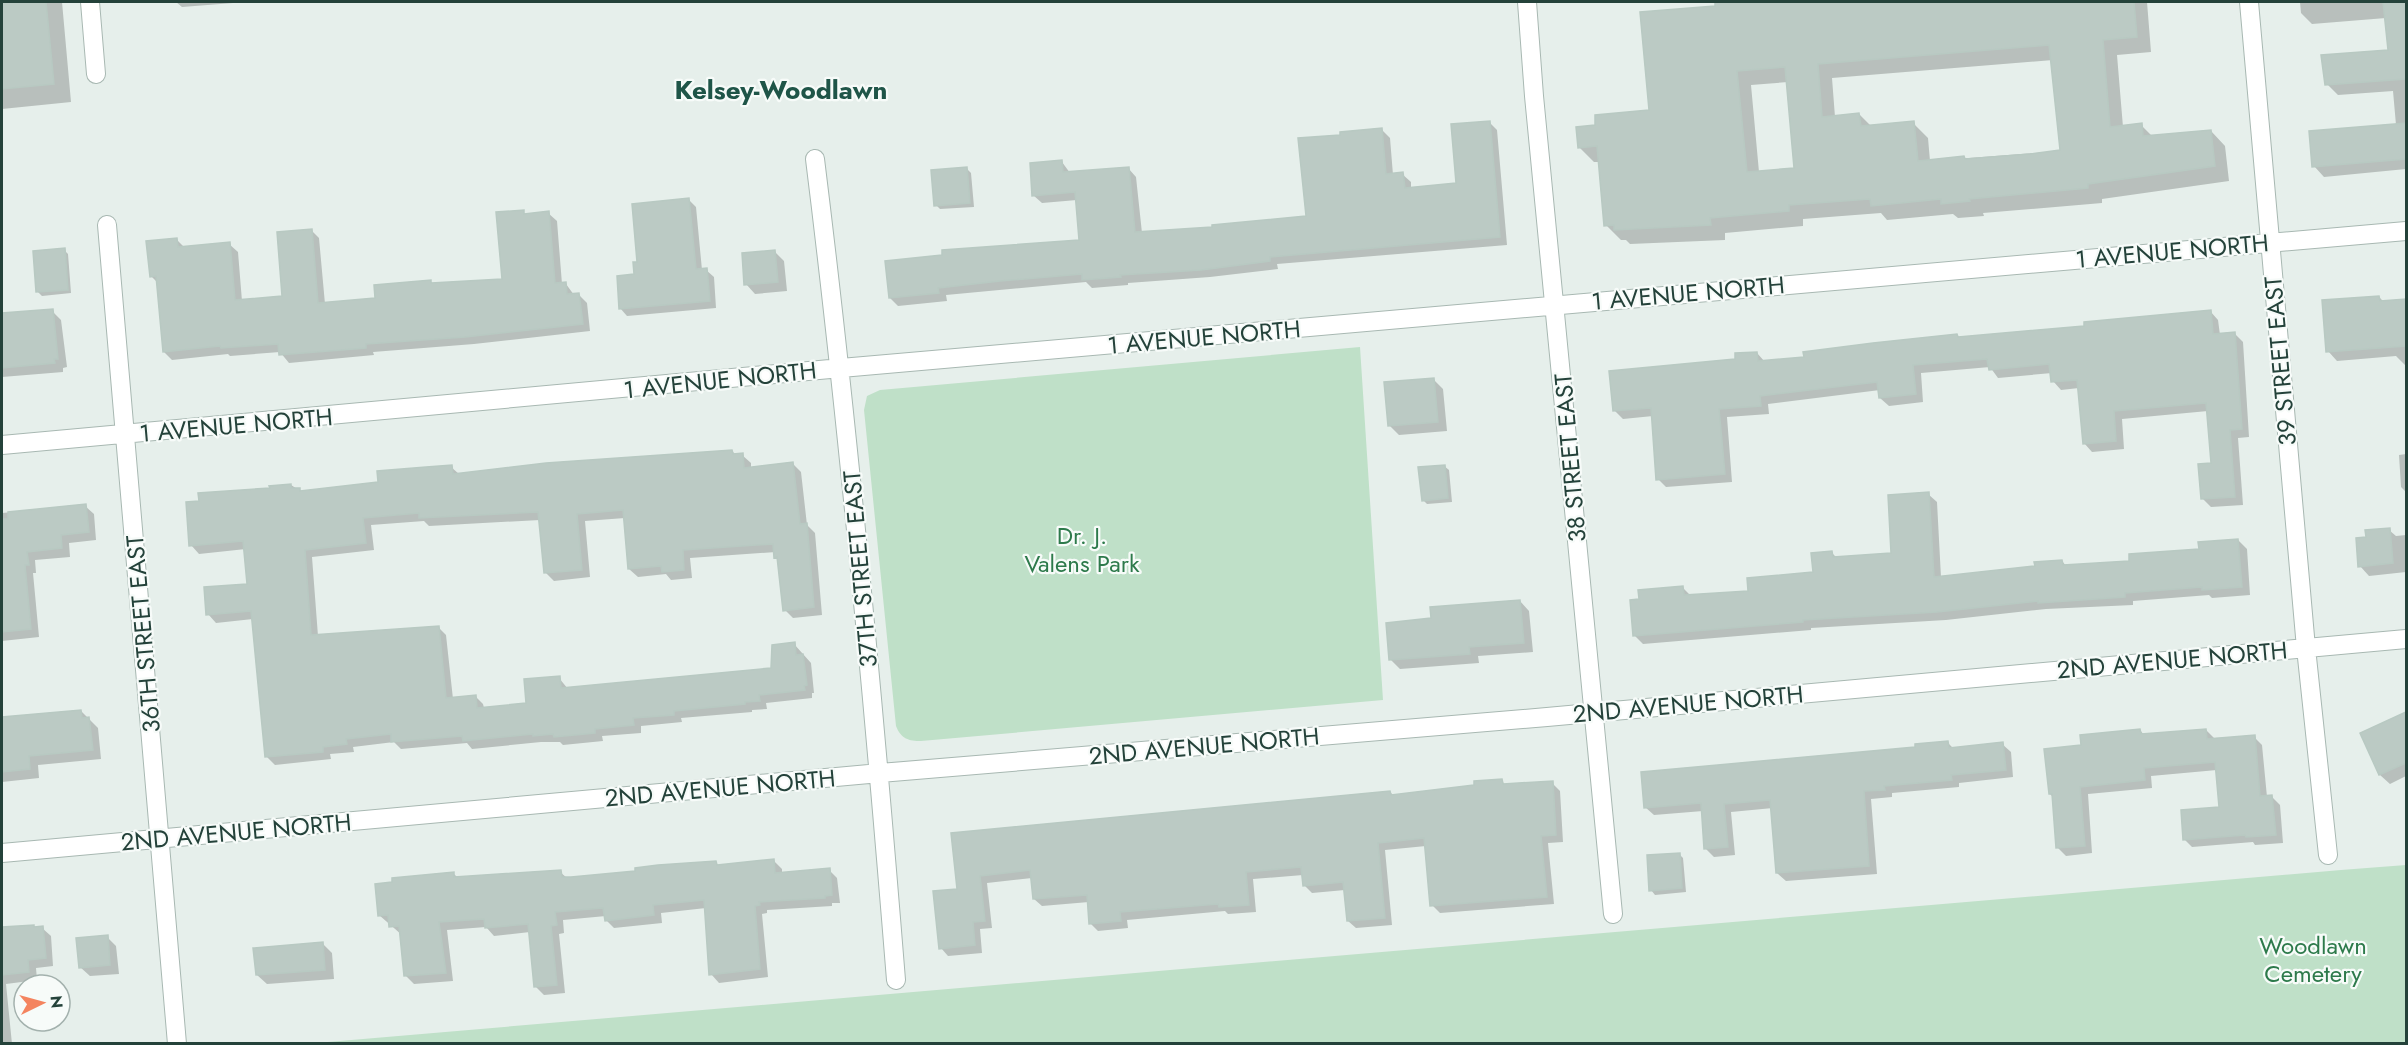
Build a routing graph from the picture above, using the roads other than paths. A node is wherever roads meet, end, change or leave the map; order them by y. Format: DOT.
graph roads {
  1 [pos="90,2"];
  2 [pos="1527,2"];
  3 [pos="2248,2"];
  4 [pos="96,74"];
  5 [pos="815,159"];
  6 [pos="107,225"];
  7 [pos="2406,231"];
  8 [pos="2271,242"];
  9 [pos="1556,305"];
  10 [pos="841,368"];
  11 [pos="126,435"];
  12 [pos="2,446"];
  13 [pos="2406,639"];
  14 [pos="2306,648"];
  15 [pos="1594,712"];
  16 [pos="879,773"];
  17 [pos="160,839"];
  18 [pos="2,854"];
  19 [pos="2328,855"];
  20 [pos="1613,914"];
  21 [pos="896,980"];
  22 [pos="177,1044"];
  1 -- 4 [label="street"];
  2 -- 9 [label="street, 38 STREET EAST"];
  3 -- 8 [label="street, 39 STREET EAST"];
  5 -- 10 [label="street, 37TH STREET EAST"];
  6 -- 11 [label="street, 36TH STREET EAST"];
  7 -- 8 [label="street, 1 AVENUE NORTH"];
  8 -- 9 [label="street, 1 AVENUE NORTH"];
  8 -- 14 [label="street, 39 STREET EAST"];
  9 -- 10 [label="street, 1 AVENUE NORTH"];
  9 -- 15 [label="street, 38 STREET EAST"];
  10 -- 11 [label="street, 1 AVENUE NORTH"];
  10 -- 16 [label="street, 37TH STREET EAST"];
  11 -- 12 [label="street, 1 AVENUE NORTH"];
  11 -- 17 [label="street, 36TH STREET EAST"];
  13 -- 14 [label="street, 2ND AVENUE NORTH"];
  14 -- 15 [label="street, 2ND AVENUE NORTH"];
  14 -- 19 [label="street, 39 STREET EAST"];
  15 -- 16 [label="street, 2ND AVENUE NORTH"];
  15 -- 20 [label="street, 38 STREET EAST"];
  16 -- 17 [label="street, 2ND AVENUE NORTH"];
  16 -- 21 [label="street, 37TH STREET EAST"];
  17 -- 18 [label="street, 2ND AVENUE NORTH"];
  17 -- 22 [label="street, 36TH STREET EAST"];
}
